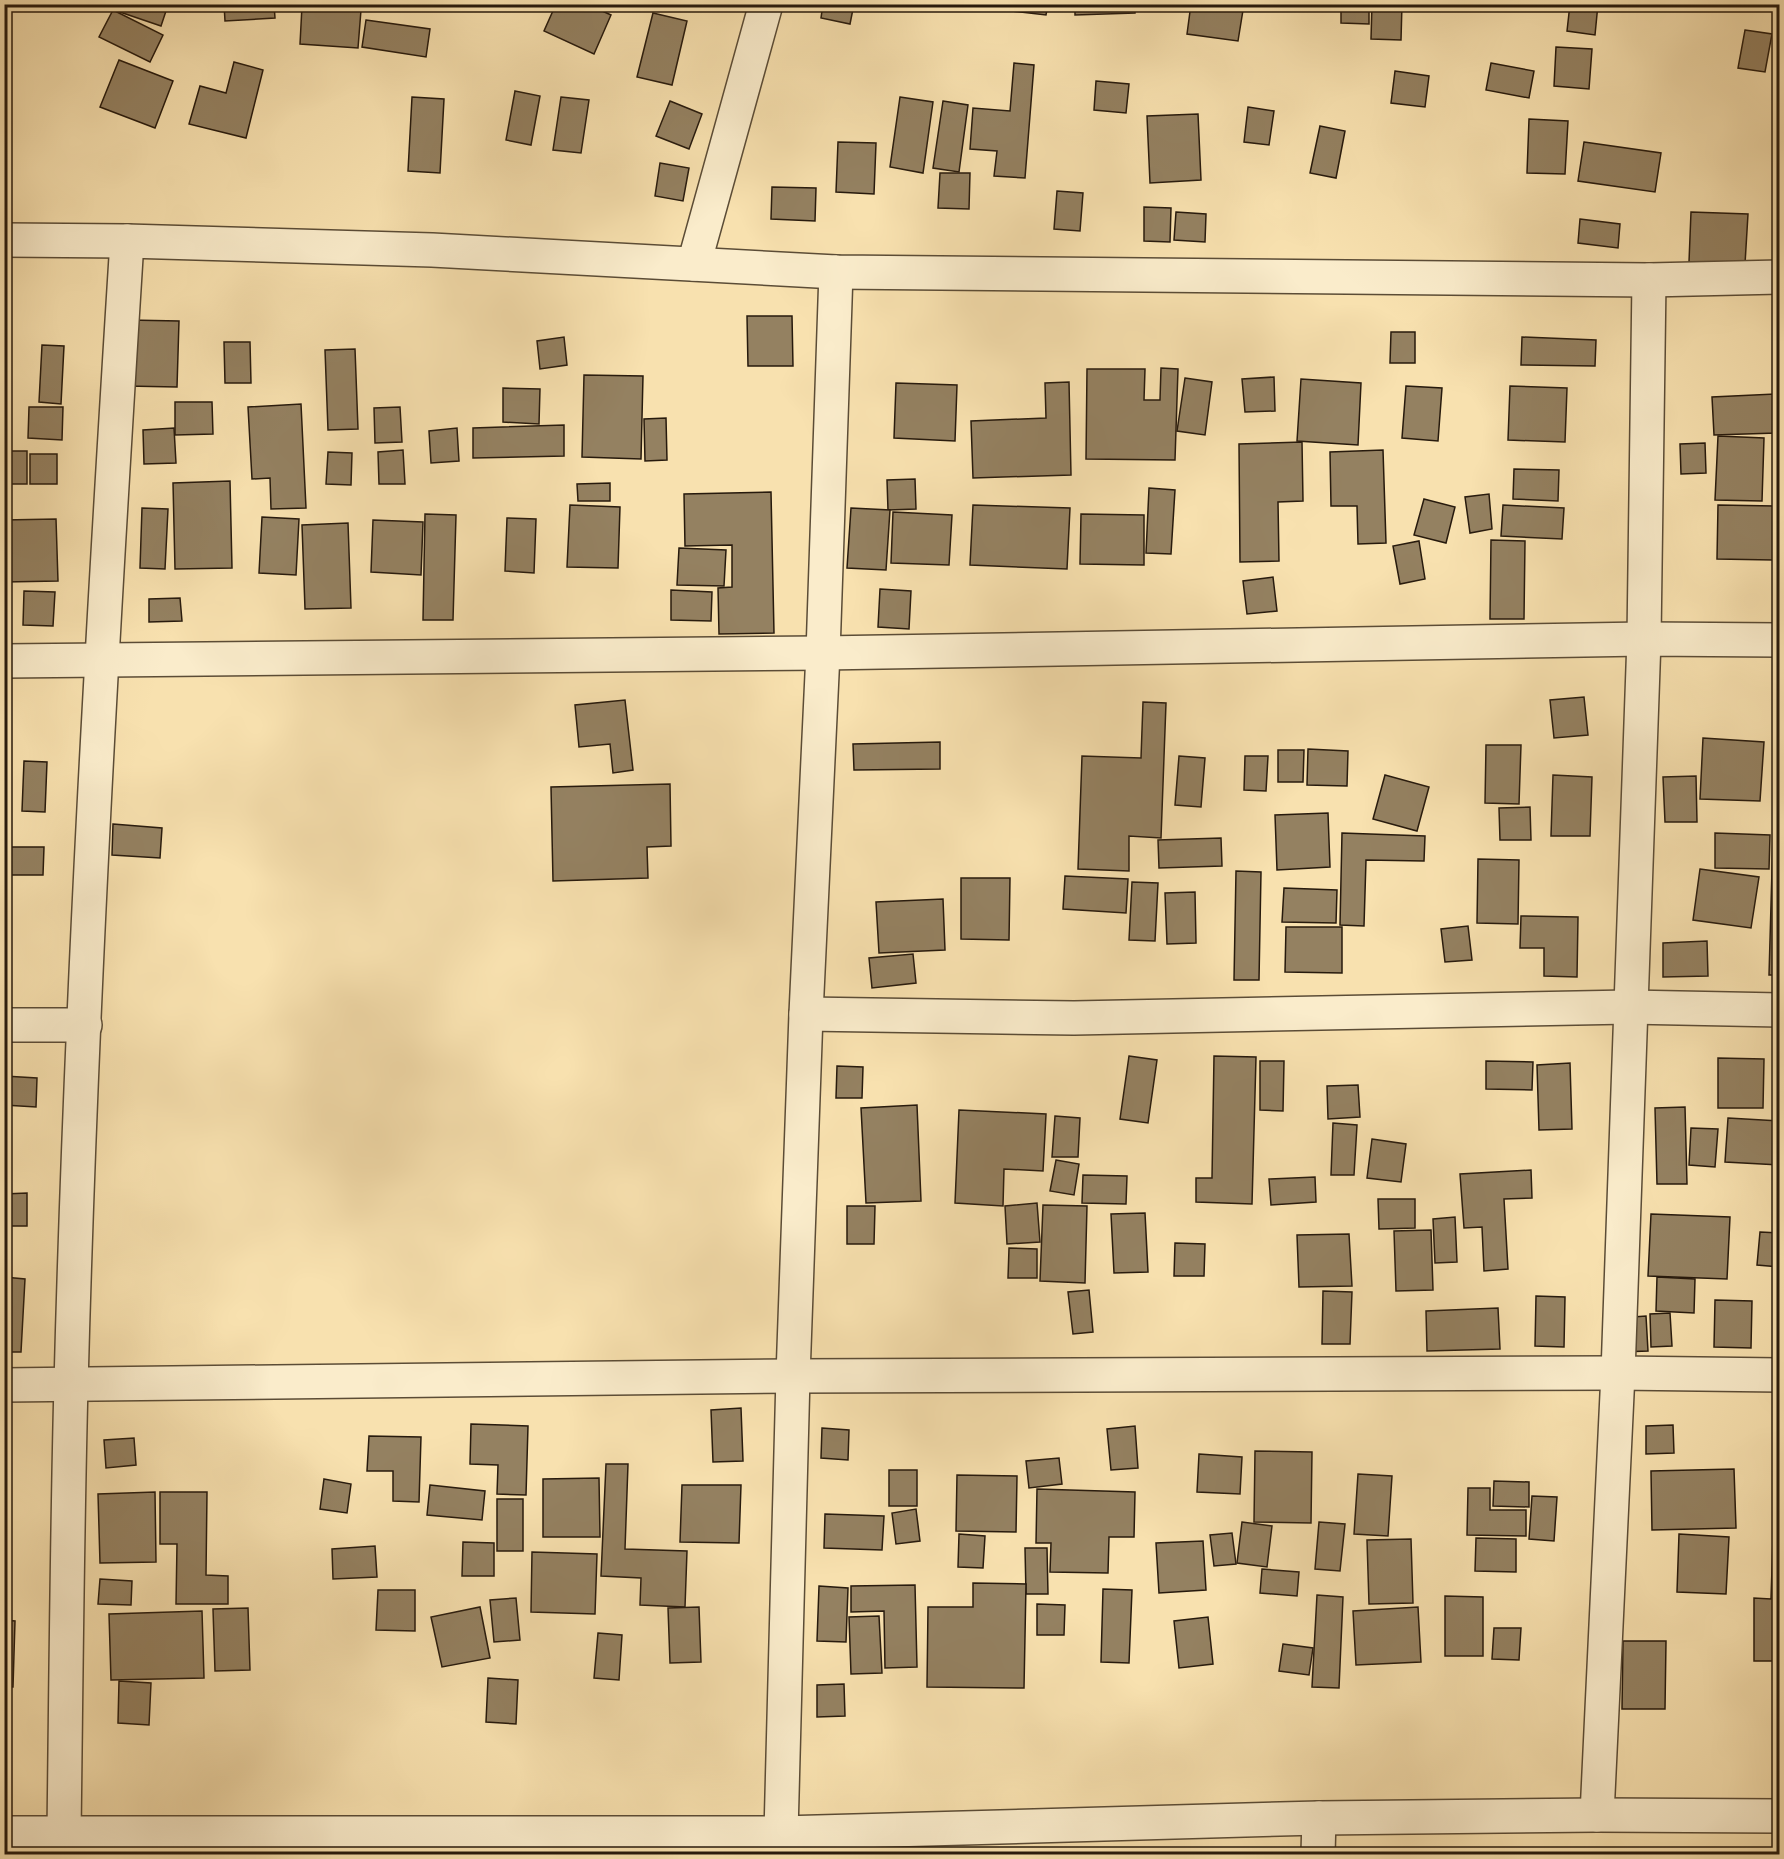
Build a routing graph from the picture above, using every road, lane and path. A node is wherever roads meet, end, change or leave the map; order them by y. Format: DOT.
graph roads {
  1 [pos="765,4"];
  2 [pos="4,240"];
  3 [pos="127,241"];
  4 [pos="694,264"];
  5 [pos="836,272"];
  6 [pos="1779,277"];
  7 [pos="1649,280"];
  8 [pos="1644,639"];
  9 [pos="1779,640"];
  10 [pos="823,653"];
  11 [pos="4,661"];
  12 [pos="100,661"];
  13 [pos="1629,1007"];
  14 [pos="1779,1010"];
  15 [pos="806,1014"];
  16 [pos="4,1025"];
  17 [pos="85,1025"];
  18 [pos="1618,1374"];
  19 [pos="1779,1375"];
  20 [pos="793,1376"];
  21 [pos="71,1384"];
  22 [pos="4,1385"];
  23 [pos="1597,1815"];
  24 [pos="1779,1816"];
  25 [pos="1319,1818"];
  26 [pos="4,1833"];
  27 [pos="64,1833"];
  28 [pos="781,1833"];
  29 [pos="200,1844"];
  30 [pos="1318,1854"];
  1 -- 4 [label="street"];
  2 -- 3 [label="street"];
  3 -- 4 [label="street"];
  3 -- 12 [label="street"];
  4 -- 5 [label="street"];
  5 -- 7 [label="street"];
  5 -- 10 [label="street"];
  6 -- 7 [label="street"];
  7 -- 8 [label="street"];
  8 -- 9 [label="street"];
  8 -- 10 [label="street"];
  8 -- 13 [label="street"];
  10 -- 12 [label="street"];
  10 -- 15 [label="street"];
  11 -- 12 [label="street"];
  12 -- 17 [label="street"];
  13 -- 14 [label="street"];
  13 -- 15 [label="street"];
  13 -- 18 [label="street"];
  15 -- 20 [label="street"];
  16 -- 17 [label="street"];
  17 -- 21 [label="street"];
  18 -- 19 [label="street"];
  18 -- 20 [label="street"];
  18 -- 23 [label="street"];
  20 -- 21 [label="street"];
  20 -- 28 [label="street"];
  21 -- 22 [label="street"];
  21 -- 27 [label="street"];
  23 -- 24 [label="street"];
  23 -- 25 [label="street"];
  25 -- 28 [label="street"];
  25 -- 30 [label="street"];
  26 -- 27 [label="street"];
  27 -- 29 [label="street"];
  28 -- 29 [label="street"];
}
